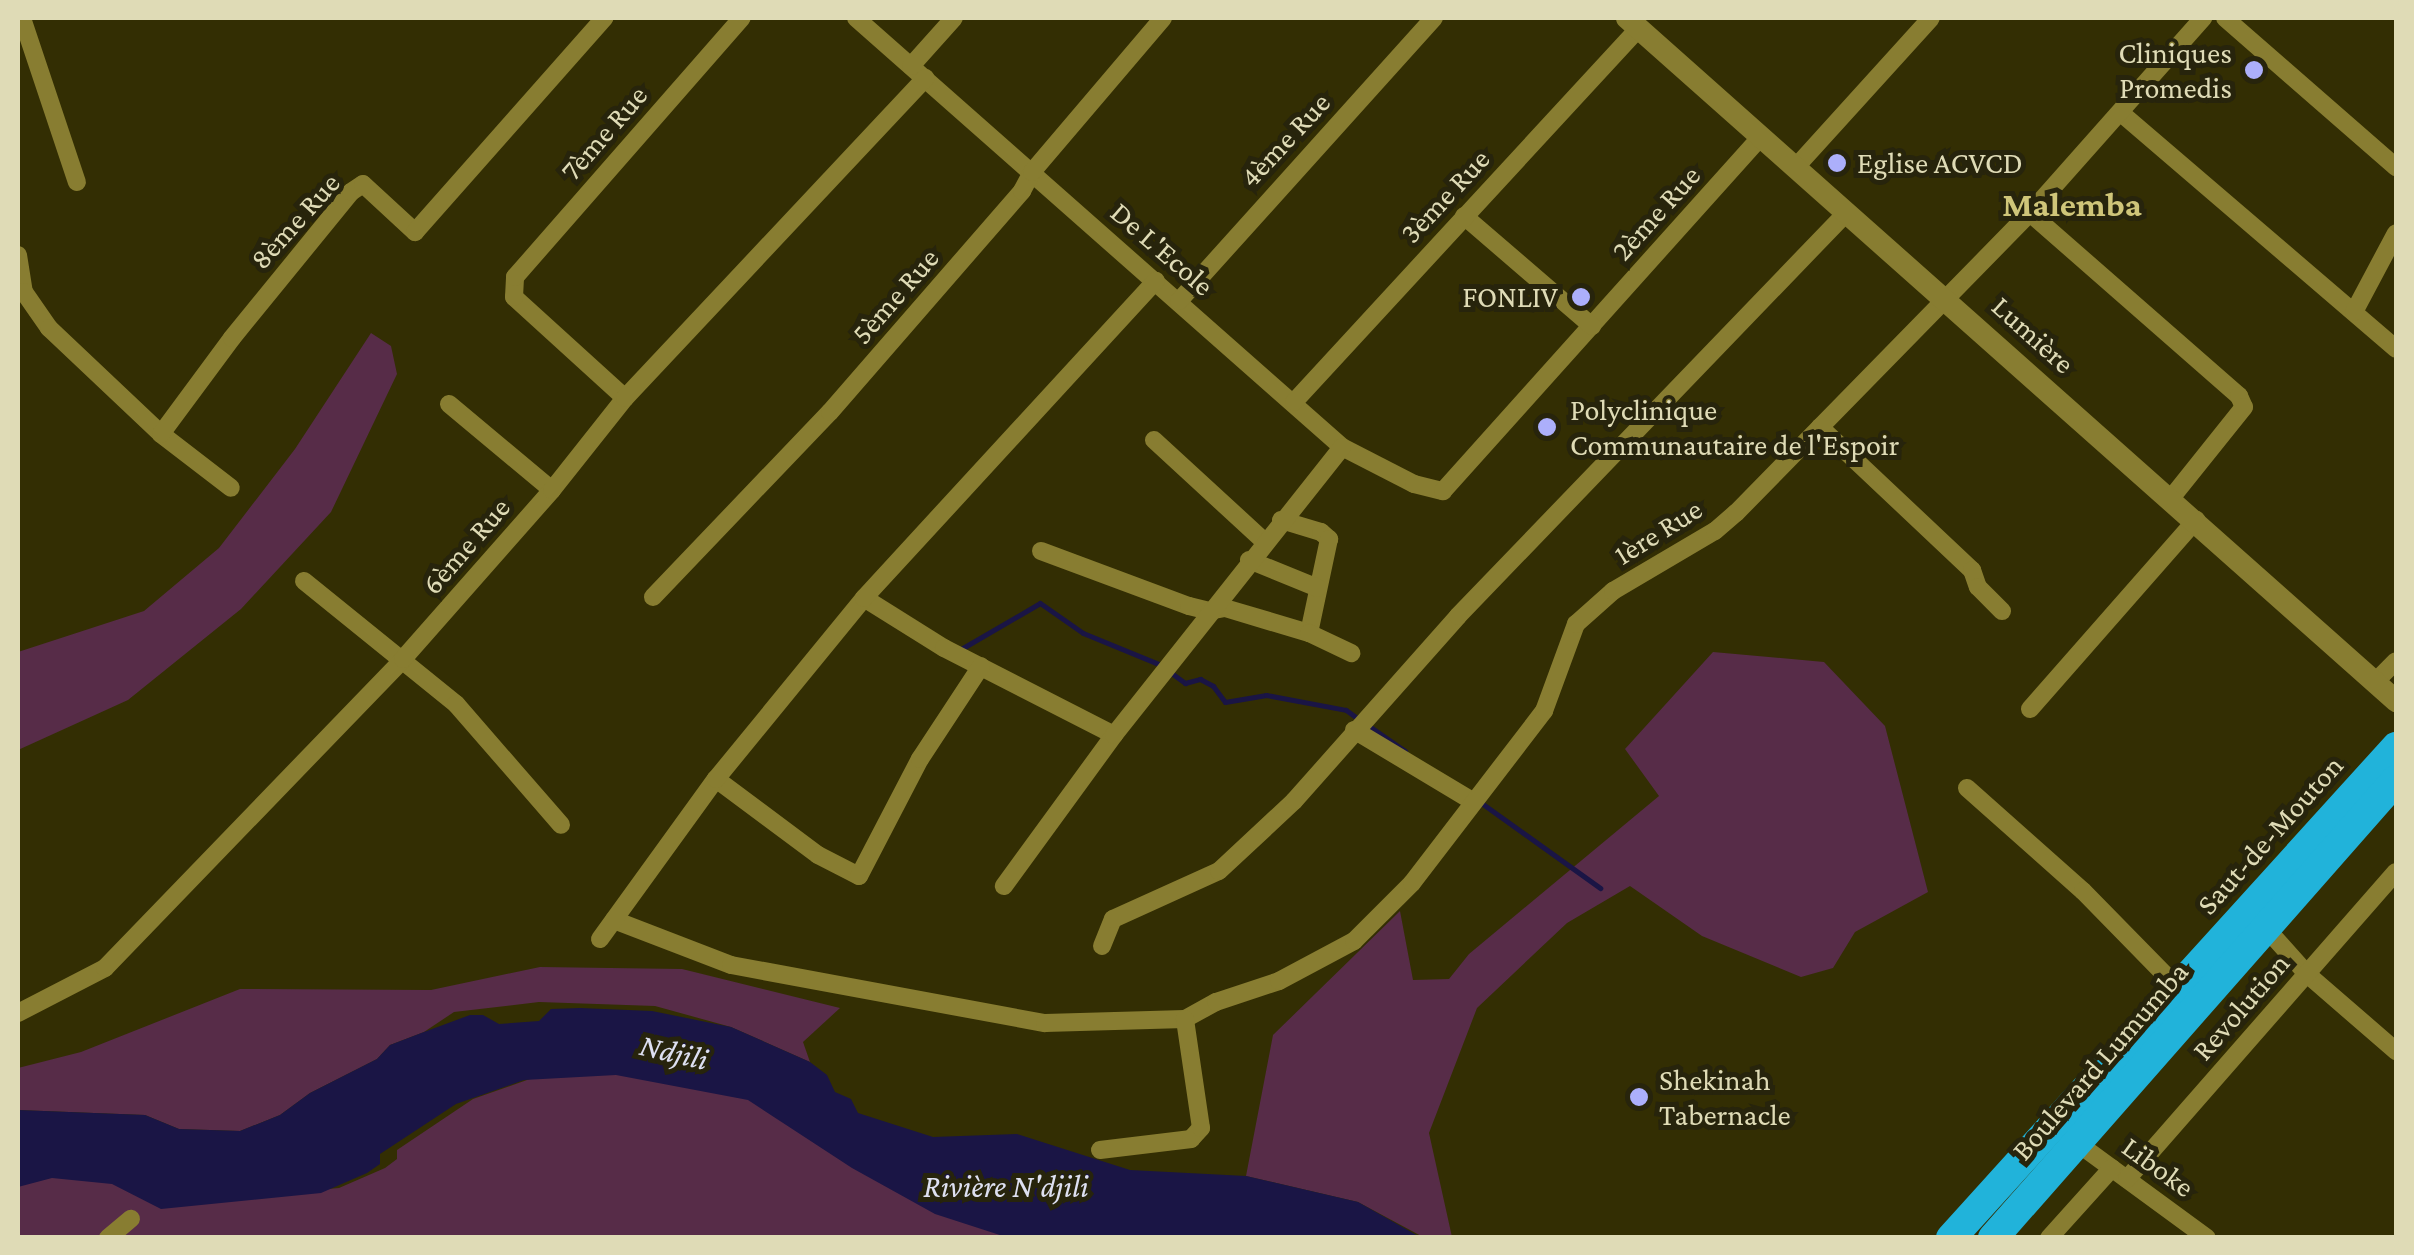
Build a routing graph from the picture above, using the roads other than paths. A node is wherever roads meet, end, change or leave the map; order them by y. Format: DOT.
graph roads {
  1 [pos="22,18"];
  2 [pos="604,18"];
  3 [pos="742,18"];
  4 [pos="856,18"];
  5 [pos="954,18"];
  6 [pos="1162,18"];
  7 [pos="1434,18"];
  8 [pos="1930,18"];
  9 [pos="2203,18"];
  10 [pos="2225,18"];
  11 [pos="1632,23"];
  12 [pos="918,72"];
  13 [pos="2121,114"];
  14 [pos="1761,137"];
  15 [pos="2396,167"];
  16 [pos="1795,168"];
  17 [pos="1032,172"];
  18 [pos="77,182"];
  19 [pos="1847,212"];
  20 [pos="2030,213"];
  21 [pos="1464,216"];
  22 [pos="2396,233"];
  23 [pos="18,255"];
  24 [pos="1156,280"];
  25 [pos="1948,300"];
  26 [pos="1178,301"];
  27 [pos="2354,312"];
  28 [pos="1592,326"];
  29 [pos="2396,349"];
  30 [pos="625,398"];
  31 [pos="1294,402"];
  32 [pos="450,404"];
  33 [pos="1820,427"];
  34 [pos="161,434"];
  35 [pos="1154,440"];
  36 [pos="1342,447"];
  37 [pos="231,488"];
  38 [pos="1449,489"];
  39 [pos="552,490"];
  40 [pos="2170,498"];
  41 [pos="1282,520"];
  42 [pos="2196,520"];
  43 [pos="1264,541"];
  44 [pos="1041,551"];
  45 [pos="1249,560"];
  46 [pos="304,582"];
  47 [pos="1318,588"];
  48 [pos="653,598"];
  49 [pos="864,598"];
  50 [pos="2002,610"];
  51 [pos="1209,611"];
  52 [pos="1309,633"];
  53 [pos="1351,653"];
  54 [pos="404,658"];
  55 [pos="2396,661"];
  56 [pos="981,666"];
  57 [pos="2376,681"];
  58 [pos="2396,702"];
  59 [pos="2030,709"];
  60 [pos="2396,722"];
  61 [pos="1360,723"];
  62 [pos="1114,735"];
  63 [pos="2396,747"];
  64 [pos="716,779"];
  65 [pos="2396,780"];
  66 [pos="1967,788"];
  67 [pos="1474,798"];
  68 [pos="2396,801"];
  69 [pos="561,825"];
  70 [pos="2396,872"];
  71 [pos="1004,886"];
  72 [pos="614,920"];
  73 [pos="2260,927"];
  74 [pos="600,938"];
  75 [pos="1102,946"];
  76 [pos="2307,974"];
  77 [pos="2187,980"];
  78 [pos="18,1013"];
  79 [pos="1185,1019"];
  80 [pos="2396,1051"];
  81 [pos="2076,1142"];
  82 [pos="1100,1150"];
  83 [pos="2120,1173"];
  84 [pos="132,1219"];
  85 [pos="108,1238"];
  86 [pos="1951,1238"];
  87 [pos="1992,1238"];
  88 [pos="2049,1238"];
  89 [pos="2207,1238"];
  1 -- 18 [label="street"];
  2 -- 34 [label="street, 8ème Rue"];
  3 -- 30 [label="street, 7ème Rue"];
  4 -- 12 [label="street, De L'Ecole"];
  5 -- 12 [label="street, 6ème Rue"];
  6 -- 17 [label="street, 5ème Rue"];
  7 -- 26 [label="street, 4ème Rue"];
  8 -- 16 [label="street"];
  9 -- 13 [label="street, 1ère Rue"];
  10 -- 15 [label="street"];
  11 -- 14 [label="street, Lumière"];
  11 -- 21 [label="street, 3ème Rue"];
  12 -- 17 [label="street, De L'Ecole"];
  12 -- 30 [label="street, 6ème Rue"];
  13 -- 20 [label="street, 1ère Rue"];
  13 -- 27 [label="street"];
  14 -- 16 [label="street, Lumière"];
  14 -- 28 [label="street, 2ème Rue"];
  16 -- 19 [label="street, Lumière"];
  17 -- 24 [label="street, De L'Ecole"];
  17 -- 48 [label="street, 5ème Rue"];
  19 -- 25 [label="street, Lumière"];
  19 -- 61 [label="street"];
  20 -- 25 [label="street, 1ère Rue"];
  20 -- 40 [label="street"];
  21 -- 28 [label="street"];
  21 -- 31 [label="street, 3ème Rue"];
  22 -- 27 [label="street"];
  23 -- 34 [label="street"];
  24 -- 26 [label="street, De L'Ecole"];
  24 -- 49 [label="street"];
  25 -- 33 [label="street, 1ère Rue"];
  25 -- 40 [label="street, Lumière"];
  26 -- 31 [label="street, De L'Ecole"];
  27 -- 29 [label="street"];
  28 -- 38 [label="street, 2ème Rue"];
  30 -- 39 [label="street, 6ème Rue"];
  31 -- 36 [label="street, De L'Ecole"];
  32 -- 39 [label="street"];
  33 -- 50 [label="street"];
  33 -- 67 [label="street, 1ère Rue"];
  34 -- 37 [label="street"];
  35 -- 43 [label="street"];
  36 -- 38 [label="street, De L'Ecole"];
  36 -- 41 [label="street"];
  39 -- 54 [label="street, 6ème Rue"];
  40 -- 42 [label="street, Lumière"];
  41 -- 43 [label="street"];
  41 -- 47 [label="street"];
  42 -- 57 [label="street, Lumière"];
  42 -- 59 [label="street"];
  43 -- 45 [label="street"];
  44 -- 51 [label="street"];
  45 -- 47 [label="street"];
  45 -- 51 [label="street"];
  46 -- 54 [label="street"];
  47 -- 52 [label="street"];
  49 -- 56 [label="street"];
  49 -- 64 [label="street"];
  51 -- 52 [label="street"];
  51 -- 62 [label="street"];
  52 -- 53 [label="street"];
  54 -- 69 [label="street"];
  54 -- 78 [label="street, 6ème Rue"];
  55 -- 57 [label="street"];
  56 -- 62 [label="street"];
  56 -- 64 [label="street"];
  57 -- 58 [label="street, Lumière"];
  60 -- 77 [label="highway"];
  61 -- 67 [label="street"];
  61 -- 75 [label="street"];
  62 -- 71 [label="street"];
  63 -- 73 [label="highway, Saut-de-Mouton"];
  64 -- 72 [label="street"];
  65 -- 73 [label="highway, Saut-de-Mouton"];
  66 -- 77 [label="street"];
  67 -- 79 [label="street, 1ère Rue"];
  68 -- 73 [label="highway"];
  70 -- 76 [label="street, Revolution"];
  72 -- 74 [label="street"];
  72 -- 79 [label="street"];
  73 -- 76 [label="street"];
  73 -- 77 [label="highway, Saut-de-Mouton"];
  73 -- 81 [label="highway, Boulevard Lumumba"];
  76 -- 80 [label="street"];
  76 -- 83 [label="street, Revolution"];
  77 -- 86 [label="highway, Boulevard Lumumba"];
  79 -- 82 [label="street"];
  81 -- 83 [label="street, Liboke"];
  81 -- 87 [label="highway, Boulevard Lumumba"];
  83 -- 88 [label="street, Revolution"];
  83 -- 89 [label="street, Liboke"];
  84 -- 85 [label="street"];
}
